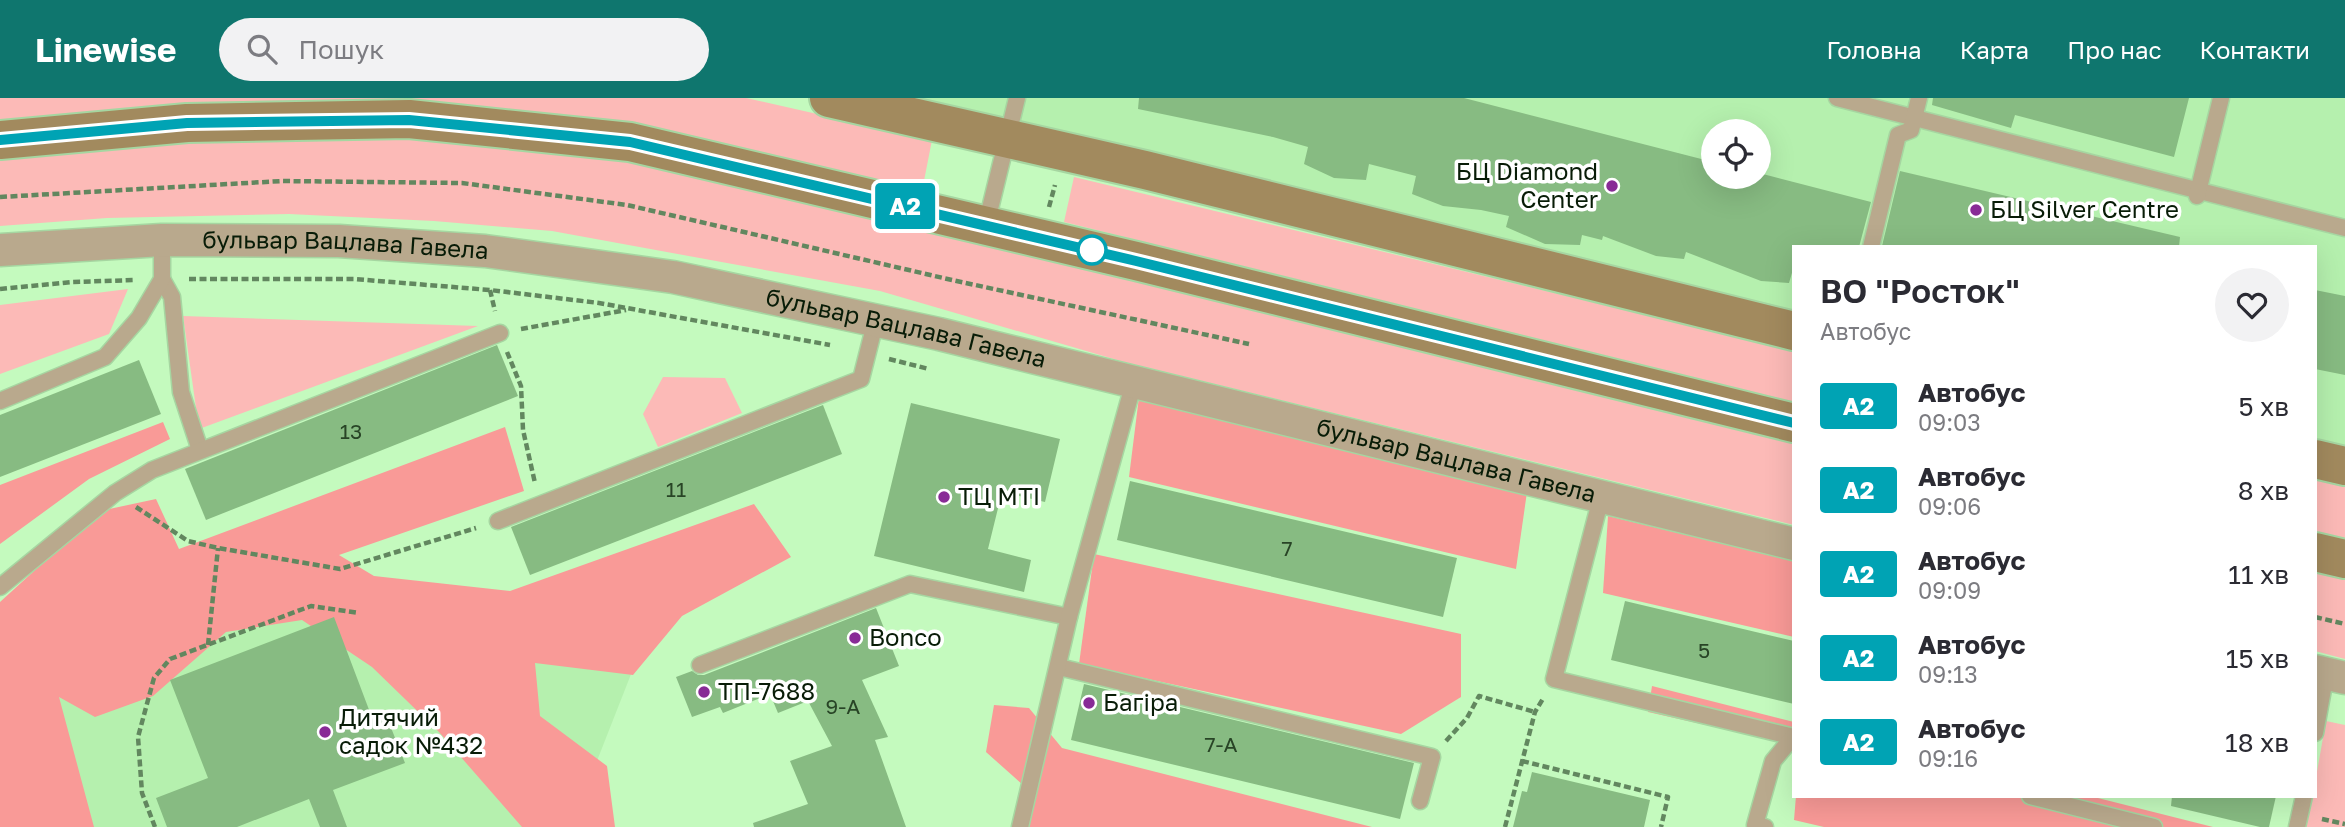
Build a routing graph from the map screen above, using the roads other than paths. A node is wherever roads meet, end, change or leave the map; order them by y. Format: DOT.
graph roads {
  1 [pos="829,98"];
  2 [pos="1017,98"];
  3 [pos="1837,98"];
  4 [pos="1919,98"];
  5 [pos="2221,98"];
  6 [pos="1914,118"];
  7 [pos="1007,139"];
  8 [pos="0,140"];
  9 [pos="2198,193"];
  10 [pos="986,225"];
  11 [pos="2345,228"];
  12 [pos="162,240"];
  13 [pos="1871,245"];
  14 [pos="0,250"];
  15 [pos="162,279"];
  16 [pos="876,320"];
  17 [pos="1792,331"];
  18 [pos="500,333"];
  19 [pos="1134,382"];
  20 [pos="0,401"];
  21 [pos="1792,423"];
  22 [pos="200,450"];
  23 [pos="2317,460"];
  24 [pos="2345,467"];
  25 [pos="1601,498"];
  26 [pos="498,521"];
  27 [pos="1792,544"];
  28 [pos="2317,552"];
  29 [pos="2345,559"];
  30 [pos="0,587"];
  31 [pos="1069,617"];
  32 [pos="700,664"];
  33 [pos="1059,667"];
  34 [pos="2329,674"];
  35 [pos="2317,725"];
  36 [pos="1792,737"];
  37 [pos="1792,738"];
  38 [pos="2038,798"];
  39 [pos="2304,798"];
  40 [pos="1420,801"];
  41 [pos="1020,827"];
  42 [pos="1765,827"];
  43 [pos="2154,827"];
  44 [pos="2297,827"];
  1 -- 7 [label="street"];
  2 -- 7 [label="lane"];
  3 -- 6 [label="lane"];
  4 -- 6 [label="lane"];
  5 -- 9 [label="lane"];
  6 -- 9 [label="lane"];
  6 -- 13 [label="lane"];
  7 -- 10 [label="lane"];
  7 -- 17 [label="street"];
  8 -- 10 [label="street"];
  9 -- 11 [label="lane"];
  10 -- 21 [label="street"];
  12 -- 14 [label="street, бульвар Вацлава Гавела"];
  12 -- 15 [label="lane"];
  12 -- 16 [label="street, бульвар Вацлава Гавела"];
  15 -- 20 [label="lane"];
  15 -- 22 [label="lane"];
  16 -- 19 [label="street, бульвар Вацлава Гавела"];
  16 -- 26 [label="lane"];
  18 -- 22 [label="lane"];
  19 -- 25 [label="street, бульвар Вацлава Гавела"];
  19 -- 31 [label="lane"];
  22 -- 30 [label="lane"];
  23 -- 24 [label="street"];
  25 -- 27 [label="street, бульвар Вацлава Гавела"];
  25 -- 36 [label="lane"];
  28 -- 29 [label="street"];
  31 -- 32 [label="lane"];
  31 -- 33 [label="lane"];
  33 -- 40 [label="lane"];
  33 -- 41 [label="lane"];
  34 -- 35 [label="lane"];
  37 -- 42 [label="lane"];
  38 -- 43 [label="lane"];
  39 -- 44 [label="lane"];
}
